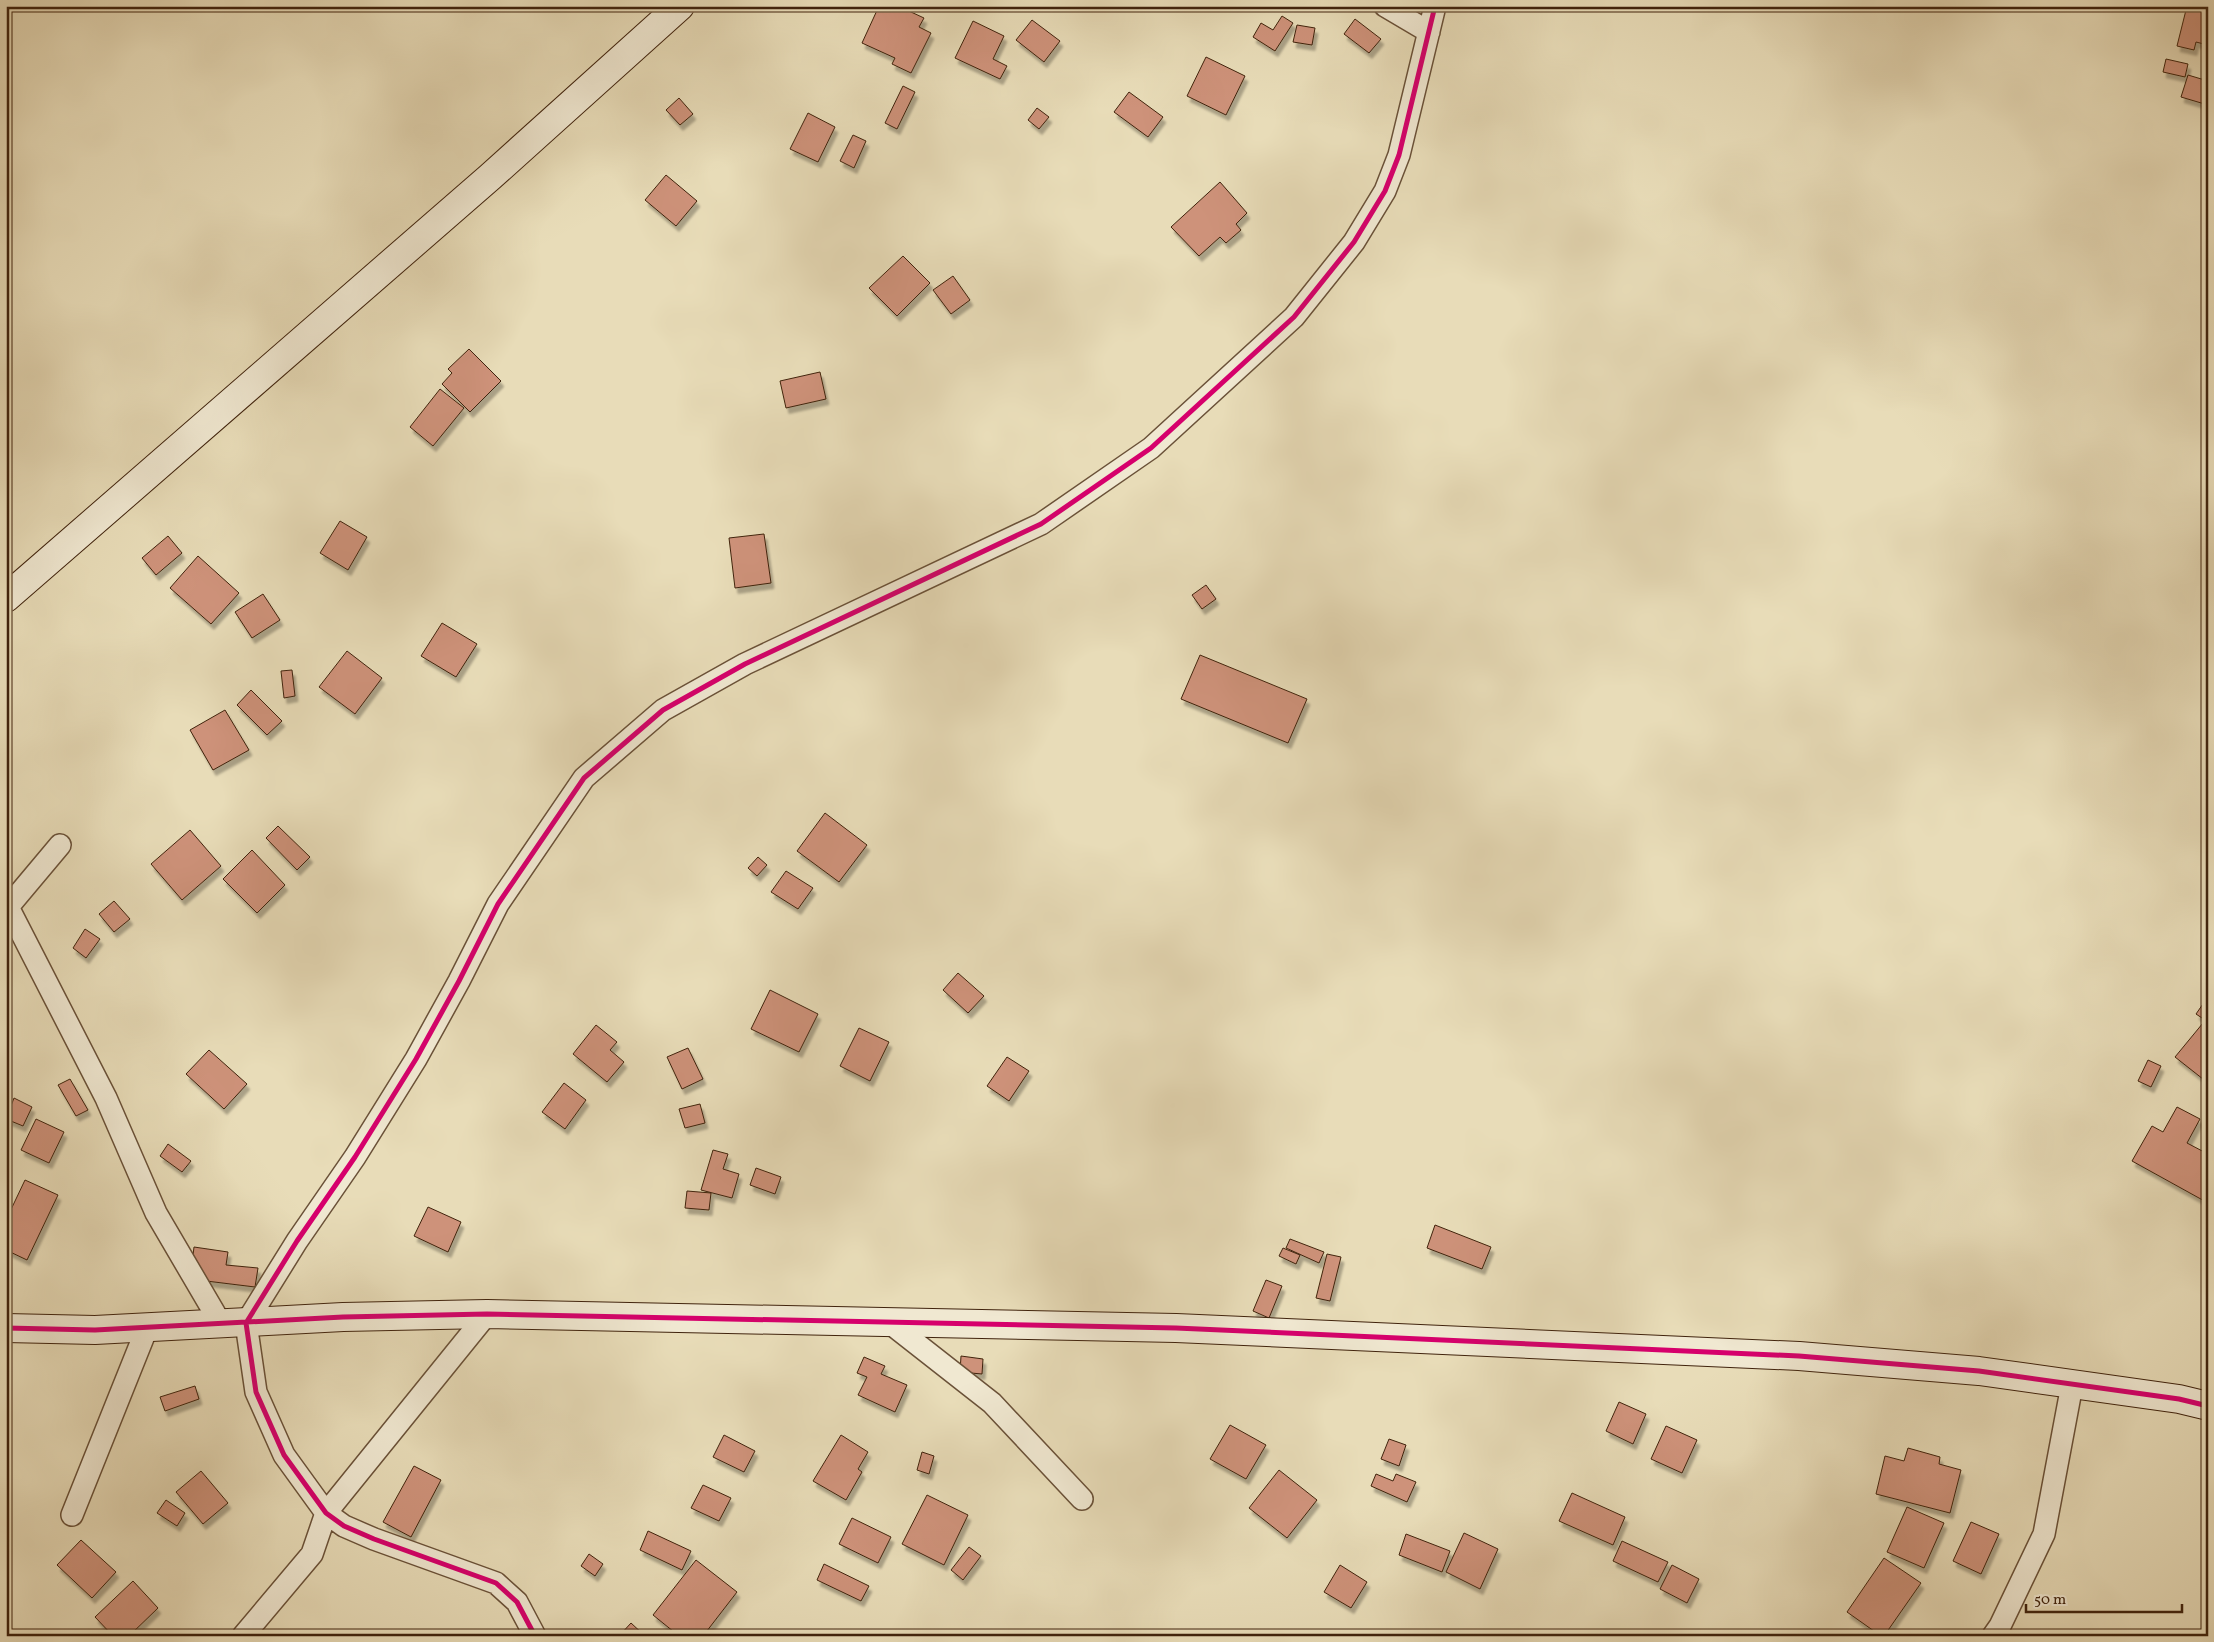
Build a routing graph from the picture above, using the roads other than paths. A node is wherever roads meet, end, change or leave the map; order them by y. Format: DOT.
graph roads {
  1 [pos="680,6"];
  2 [pos="1386,6"];
  3 [pos="1435,6"];
  4 [pos="1429,32"];
  5 [pos="6,598"];
  6 [pos="60,845"];
  7 [pos="7,905"];
  8 [pos="487,1314"];
  9 [pos="890,1322"];
  10 [pos="234,1323"];
  11 [pos="6,1328"];
  12 [pos="147,1328"];
  13 [pos="2072,1384"];
  14 [pos="2208,1406"];
  15 [pos="1082,1499"];
  16 [pos="326,1513"];
  17 [pos="72,1515"];
  18 [pos="244,1636"];
  19 [pos="535,1636"];
  20 [pos="1993,1636"];
  1 -- 5 [label="street"];
  2 -- 4 [label="street"];
  3 -- 4 [label="street"];
  4 -- 10 [label="street"];
  6 -- 7 [label="street"];
  7 -- 10 [label="street"];
  8 -- 9 [label="street"];
  8 -- 10 [label="street"];
  8 -- 16 [label="street"];
  9 -- 13 [label="street"];
  9 -- 15 [label="street"];
  10 -- 12 [label="street"];
  10 -- 16 [label="street"];
  11 -- 12 [label="street"];
  12 -- 17 [label="street"];
  13 -- 14 [label="street"];
  13 -- 20 [label="street"];
  16 -- 18 [label="street"];
  16 -- 19 [label="street"];
}
